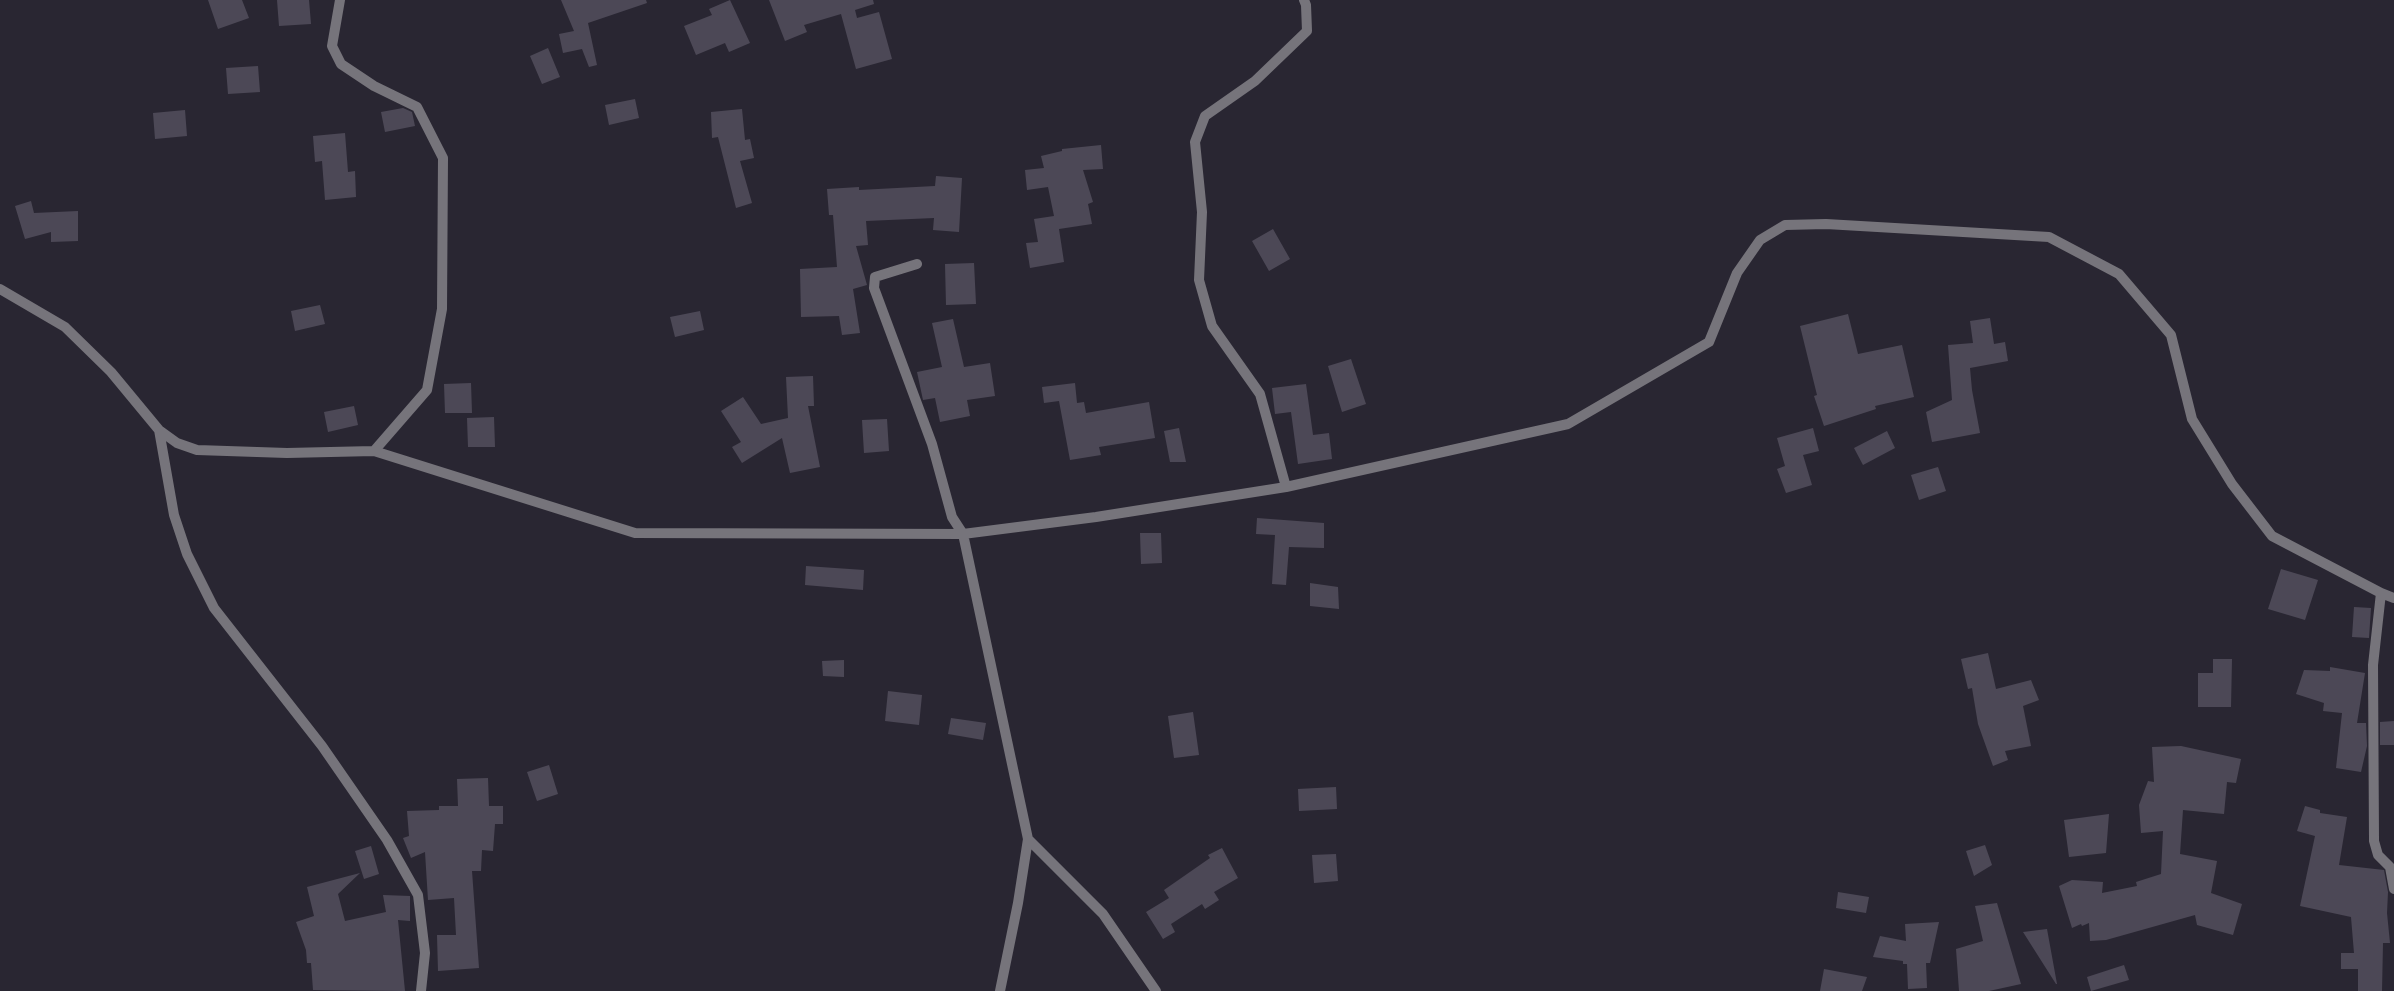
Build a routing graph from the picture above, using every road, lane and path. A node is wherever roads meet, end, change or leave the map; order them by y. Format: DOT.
graph roads {
  1 [pos="340,0"];
  2 [pos="1304,0"];
  3 [pos="917,264"];
  4 [pos="2,293"];
  5 [pos="159,430"];
  6 [pos="374,451"];
  7 [pos="1286,487"];
  8 [pos="963,534"];
  9 [pos="2381,593"];
  10 [pos="2394,598"];
  11 [pos="1028,839"];
  12 [pos="2394,889"];
  13 [pos="421,991"];
  14 [pos="1000,991"];
  15 [pos="1156,991"];
  1 -- 6 [label="street"];
  2 -- 7 [label="street"];
  3 -- 8 [label="street"];
  4 -- 5 [label="street"];
  5 -- 6 [label="street"];
  5 -- 13 [label="street"];
  6 -- 8 [label="street"];
  7 -- 8 [label="street"];
  7 -- 9 [label="street"];
  8 -- 11 [label="street"];
  9 -- 10 [label="street"];
  9 -- 12 [label="street"];
  11 -- 14 [label="street"];
  11 -- 15 [label="street"];
}
